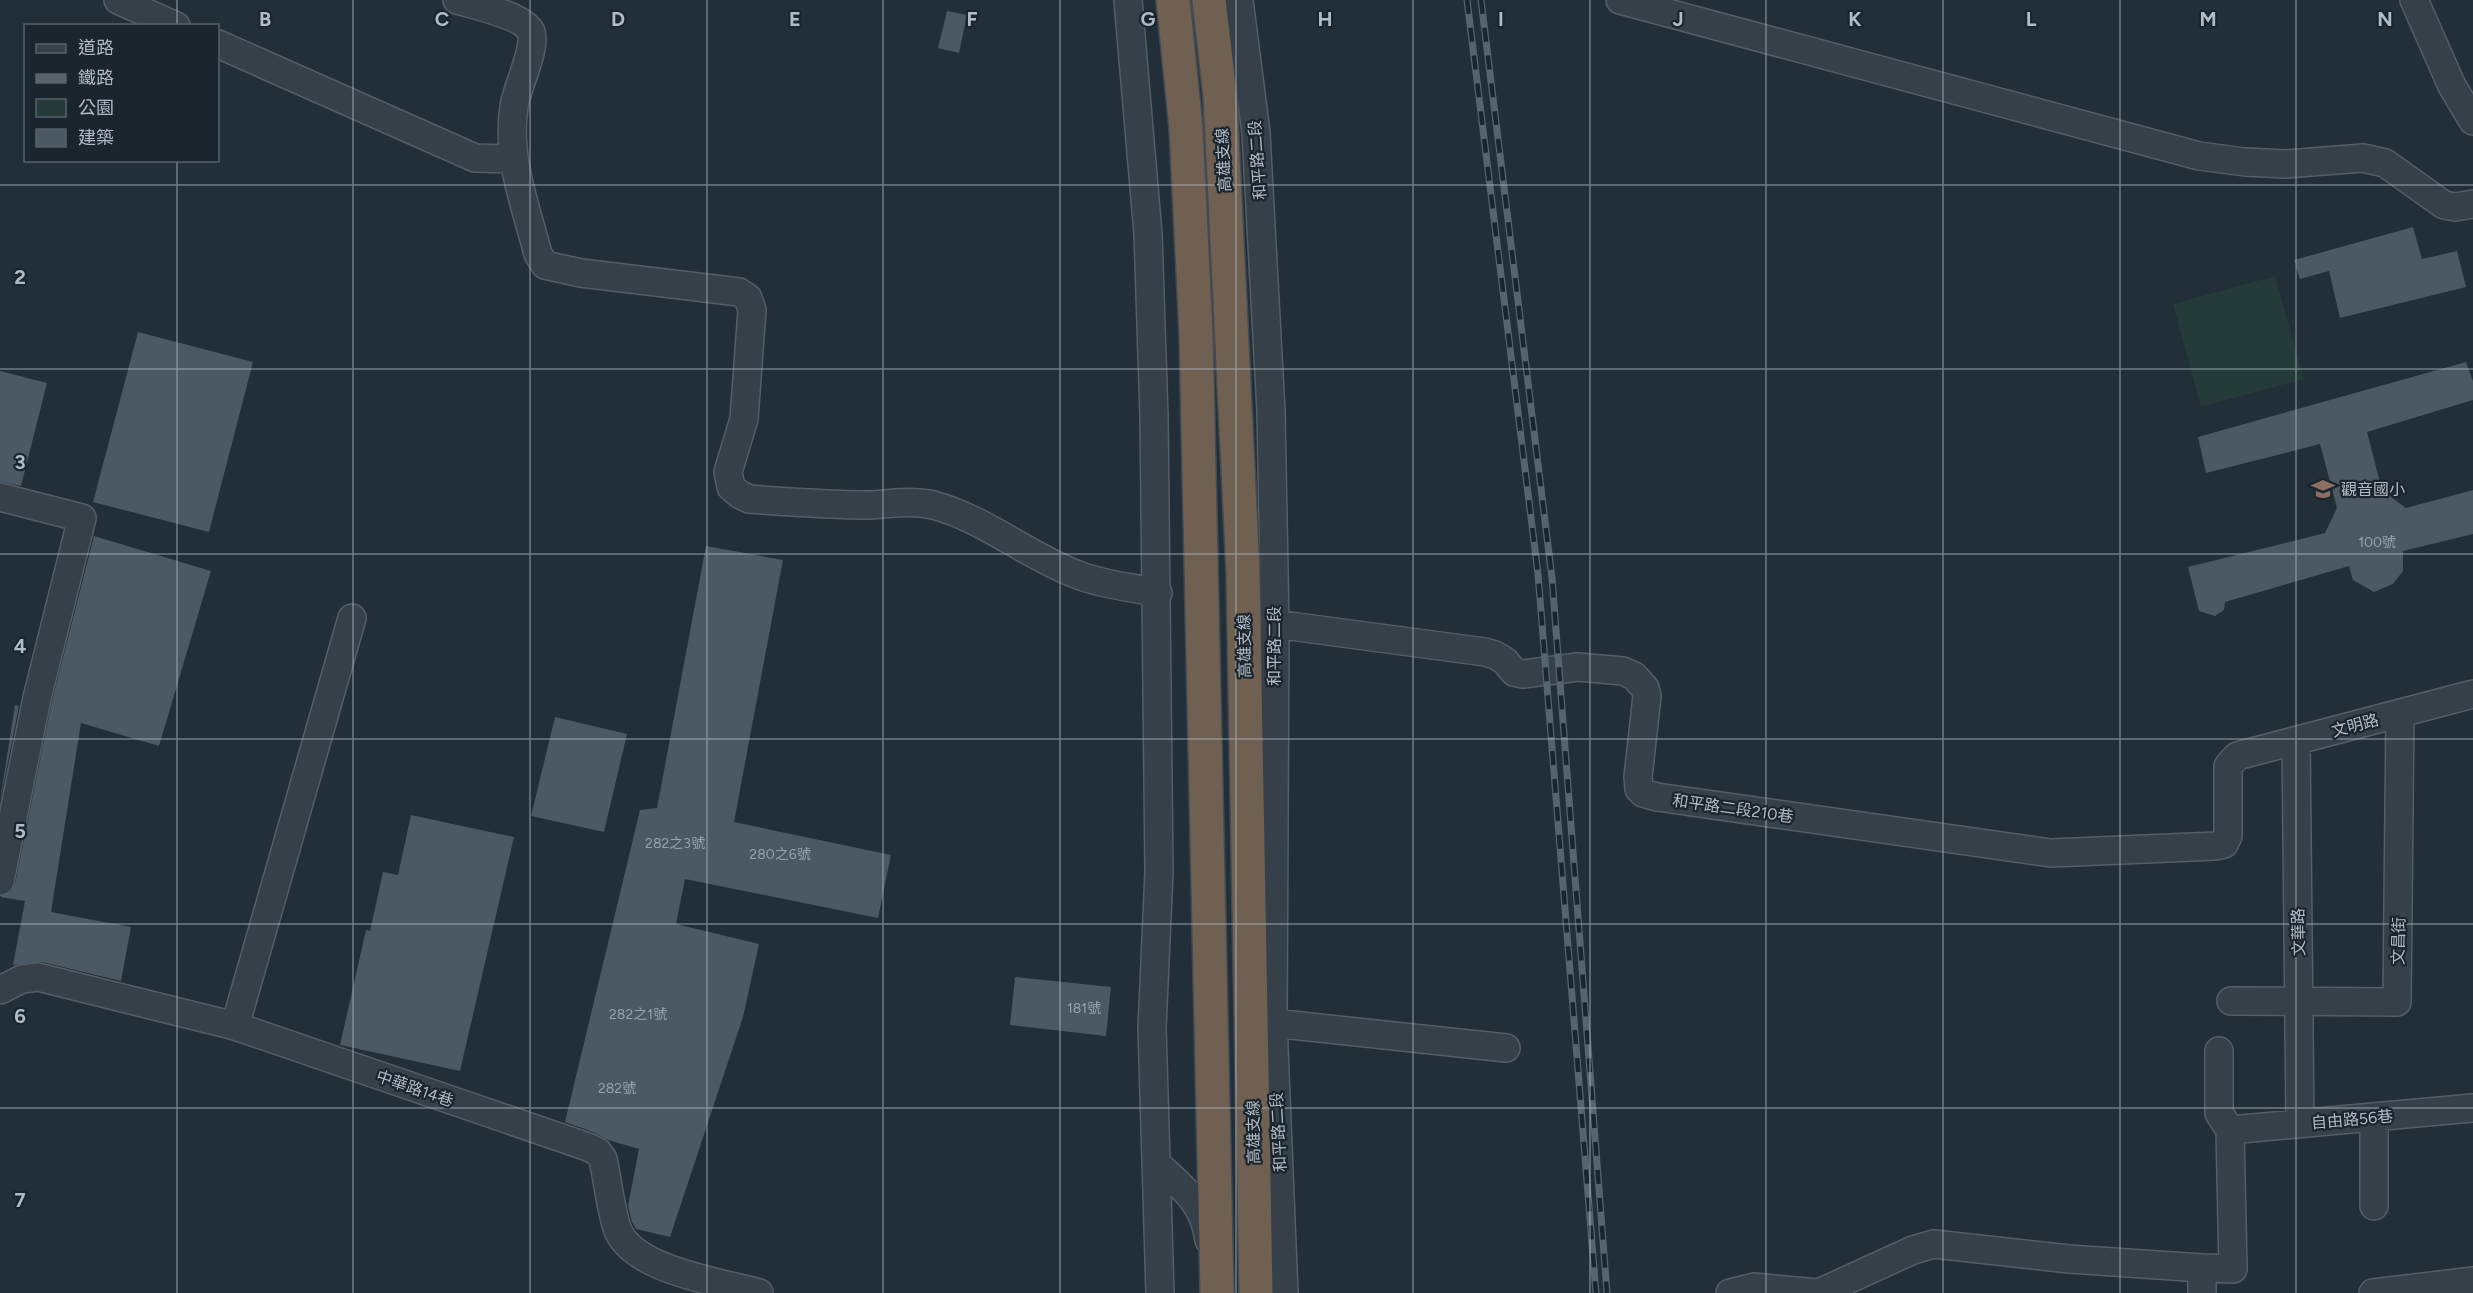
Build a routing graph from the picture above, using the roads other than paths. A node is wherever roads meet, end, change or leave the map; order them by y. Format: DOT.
graph roads {
  1 [pos="118,0"];
  2 [pos="457,0"];
  3 [pos="1128,0"];
  4 [pos="1173,0"];
  5 [pos="1209,0"];
  6 [pos="1239,0"];
  7 [pos="1620,0"];
  8 [pos="2414,0"];
  9 [pos="172,24"];
  10 [pos="219,44"];
  11 [pos="2473,122"];
  12 [pos="513,159"];
  13 [pos="2473,204"];
  14 [pos="0,497"];
  15 [pos="1158,593"];
  16 [pos="352,618"];
  17 [pos="1275,624"];
  18 [pos="2473,694"];
  19 [pos="2400,713"];
  20 [pos="2296,741"];
  21 [pos="2237,756"];
  22 [pos="0,881"];
  23 [pos="0,990"];
  24 [pos="2231,1001"];
  25 [pos="2298,1001"];
  26 [pos="1273,1023"];
  27 [pos="235,1026"];
  28 [pos="1506,1048"];
  29 [pos="2219,1051"];
  30 [pos="2473,1108"];
  31 [pos="2374,1117"];
  32 [pos="2300,1123"];
  33 [pos="2230,1130"];
  34 [pos="1158,1165"];
  35 [pos="2374,1206"];
  36 [pos="2202,1280"];
  37 [pos="2473,1281"];
  38 [pos="759,1293"];
  39 [pos="1160,1293"];
  40 [pos="1217,1293"];
  41 [pos="1256,1293"];
  42 [pos="1284,1293"];
  43 [pos="1730,1293"];
  44 [pos="1818,1293"];
  45 [pos="2373,1293"];
  1 -- 9 [label="street"];
  2 -- 12 [label="street"];
  3 -- 15 [label="street"];
  4 -- 40 [label="highway"];
  5 -- 41 [label="highway, 高雄支線"];
  6 -- 17 [label="street, 和平路二段"];
  7 -- 13 [label="street"];
  8 -- 11 [label="street"];
  10 -- 12 [label="street"];
  12 -- 15 [label="street"];
  14 -- 22 [label="street"];
  15 -- 34 [label="street"];
  16 -- 27 [label="street"];
  17 -- 21 [label="street, 和平路二段210巷"];
  17 -- 26 [label="street, 和平路二段"];
  18 -- 19 [label="street, 文明路"];
  19 -- 20 [label="street, 文明路"];
  19 -- 25 [label="street, 文昌街"];
  20 -- 21 [label="street, 文明路"];
  20 -- 25 [label="street, 文華路"];
  23 -- 27 [label="street, 中華路14巷"];
  24 -- 25 [label="street, 文昌街"];
  25 -- 32 [label="street, 文華路"];
  26 -- 28 [label="street"];
  26 -- 42 [label="street, 和平路二段"];
  27 -- 38 [label="street, 中華路14巷"];
  29 -- 33 [label="street"];
  30 -- 31 [label="street, 自由路56巷"];
  31 -- 32 [label="street, 自由路56巷"];
  31 -- 35 [label="street"];
  32 -- 33 [label="street, 自由路56巷"];
  33 -- 36 [label="street"];
  34 -- 39 [label="street"];
  34 -- 40 [label="street"];
  36 -- 44 [label="street"];
  37 -- 45 [label="street"];
  43 -- 44 [label="street"];
}
